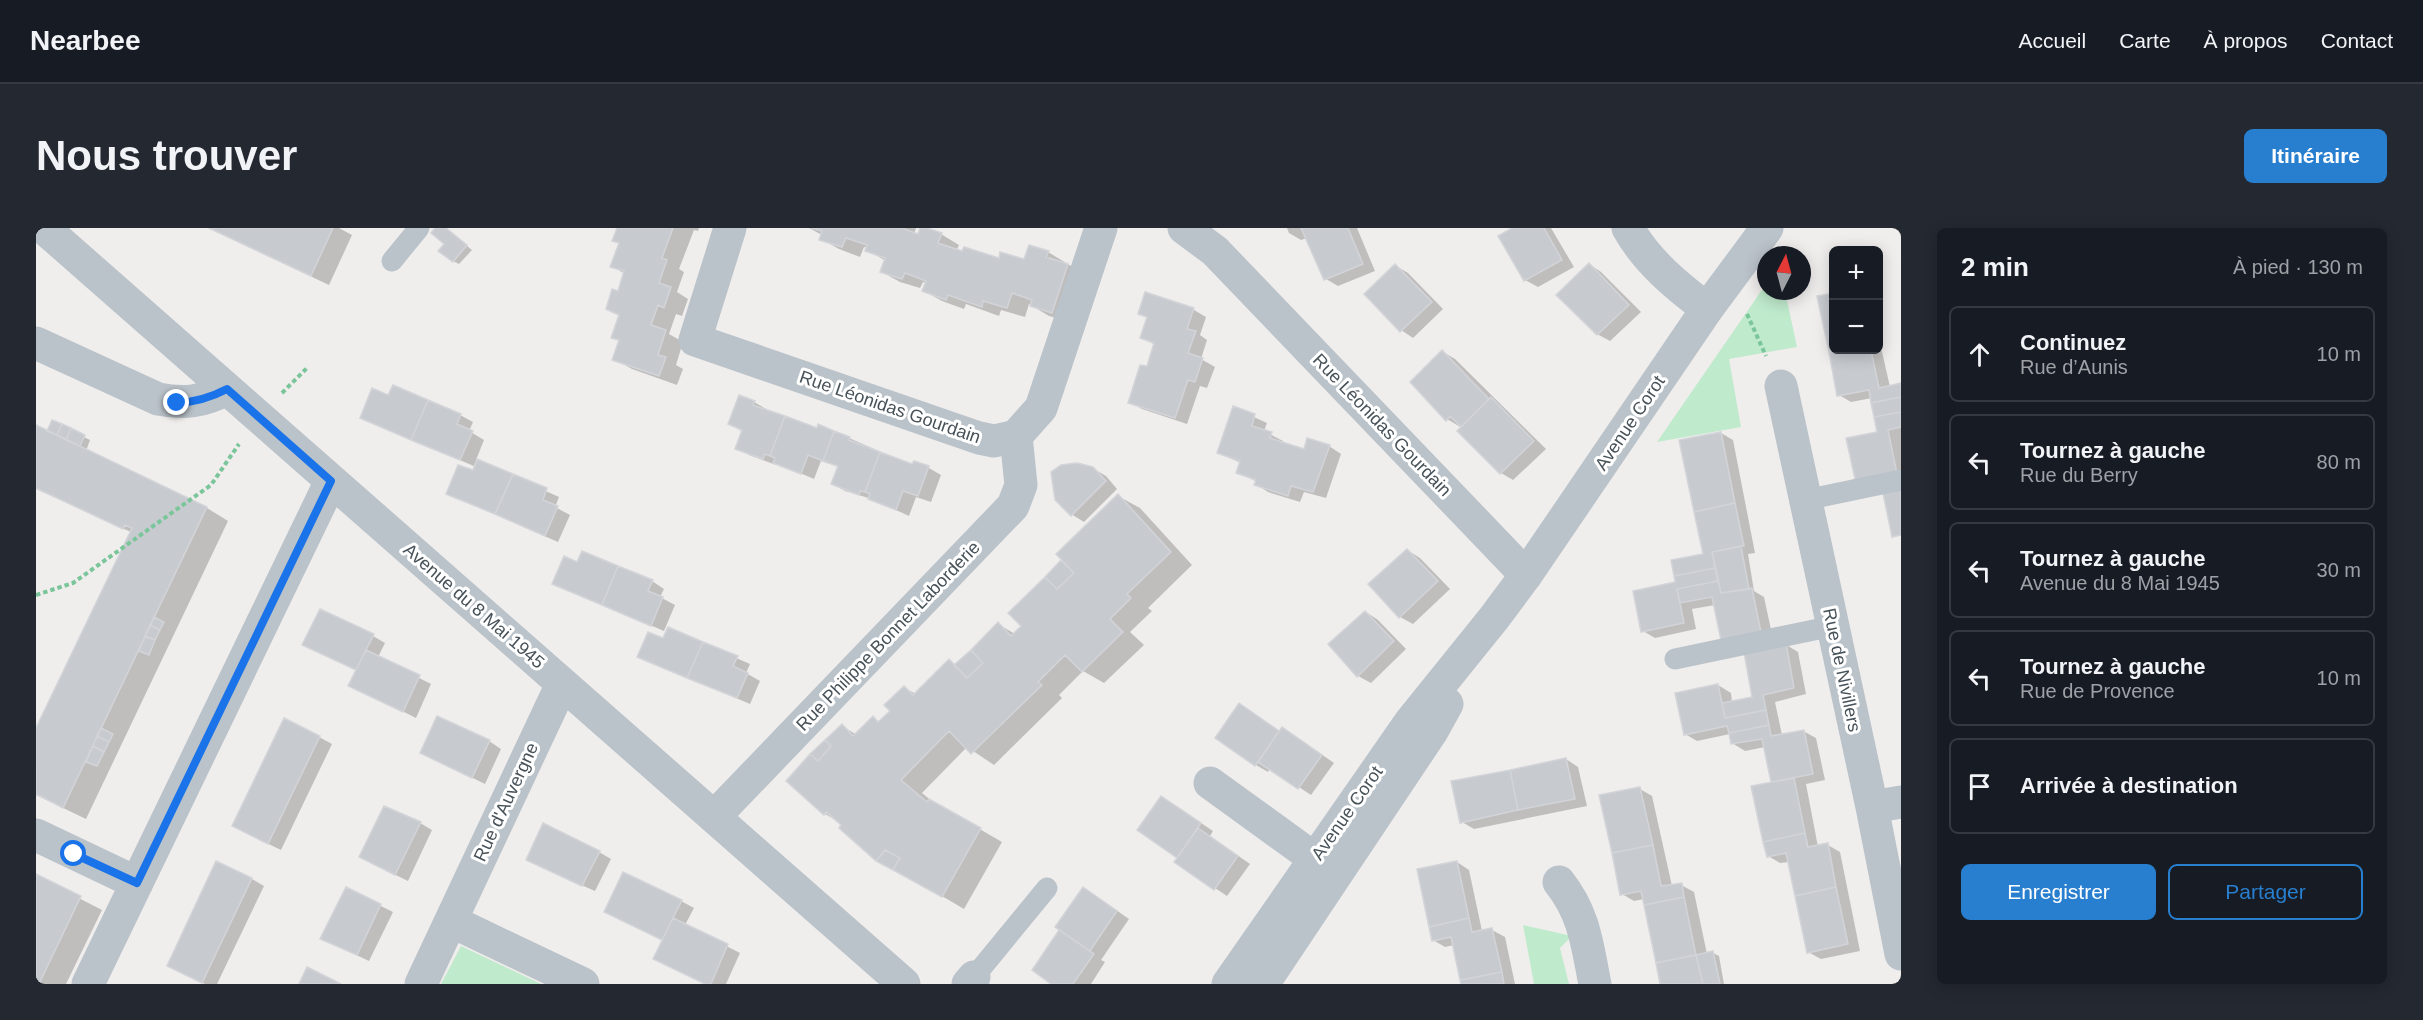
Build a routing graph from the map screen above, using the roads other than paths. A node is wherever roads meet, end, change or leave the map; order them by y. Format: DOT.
graph roads {
  1 [pos="44,228"];
  2 [pos="419,228"];
  3 [pos="730,228"];
  4 [pos="1101,228"];
  5 [pos="1184,228"];
  6 [pos="1628,228"];
  7 [pos="1767,228"];
  8 [pos="392,261"];
  9 [pos="1707,309"];
  10 [pos="36,343"];
  11 [pos="1781,386"];
  12 [pos="227,389"];
  13 [pos="1016,436"];
  14 [pos="1901,480"];
  15 [pos="331,481"];
  16 [pos="1805,500"];
  17 [pos="1526,575"];
  18 [pos="1494,618"];
  19 [pos="1833,626"];
  20 [pos="1675,658"];
  21 [pos="562,684"];
  22 [pos="1210,783"];
  23 [pos="1887,804"];
  24 [pos="714,817"];
  25 [pos="36,836"];
  26 [pos="1315,859"];
  27 [pos="1559,882"];
  28 [pos="137,883"];
  29 [pos="1047,888"];
  30 [pos="451,921"];
  31 [pos="1901,954"];
  32 [pos="971,981"];
  33 [pos="88,984"];
  34 [pos="421,984"];
  35 [pos="583,984"];
  36 [pos="904,984"];
  37 [pos="1228,984"];
  38 [pos="1263,984"];
  39 [pos="1595,984"];
  1 -- 12 [label="street, Avenue du 8 Mai 1945"];
  2 -- 8 [label="lane"];
  3 -- 13 [label="street, Rue Léonidas Gourdain"];
  4 -- 13 [label="street"];
  5 -- 17 [label="street, Rue Léonidas Gourdain"];
  6 -- 9 [label="street"];
  7 -- 9 [label="street, Avenue Corot"];
  9 -- 17 [label="street, Avenue Corot"];
  10 -- 12 [label="street"];
  11 -- 16 [label="street, Rue de Nivillers"];
  12 -- 15 [label="street, Avenue du 8 Mai 1945"];
  13 -- 24 [label="street, Rue Philippe Bonnet Laborderie"];
  14 -- 16 [label="lane"];
  15 -- 21 [label="street, Avenue du 8 Mai 1945"];
  15 -- 28 [label="street"];
  16 -- 19 [label="street, Rue de Nivillers"];
  17 -- 18 [label="street, Avenue Corot"];
  18 -- 26 [label="street, Avenue Corot"];
  18 -- 38 [label="street, Avenue Corot"];
  19 -- 20 [label="lane"];
  19 -- 23 [label="street, Rue de Nivillers"];
  21 -- 24 [label="street, Avenue du 8 Mai 1945"];
  21 -- 30 [label="street, Rue d'Auvergne"];
  22 -- 26 [label="street"];
  23 -- 31 [label="street, Rue de Nivillers"];
  24 -- 36 [label="street, Avenue du 8 Mai 1945"];
  25 -- 28 [label="street"];
  26 -- 37 [label="street, Avenue Corot"];
  27 -- 39 [label="street"];
  28 -- 33 [label="street"];
  29 -- 32 [label="lane"];
  30 -- 34 [label="street, Rue d'Auvergne"];
  30 -- 35 [label="street"];
}
